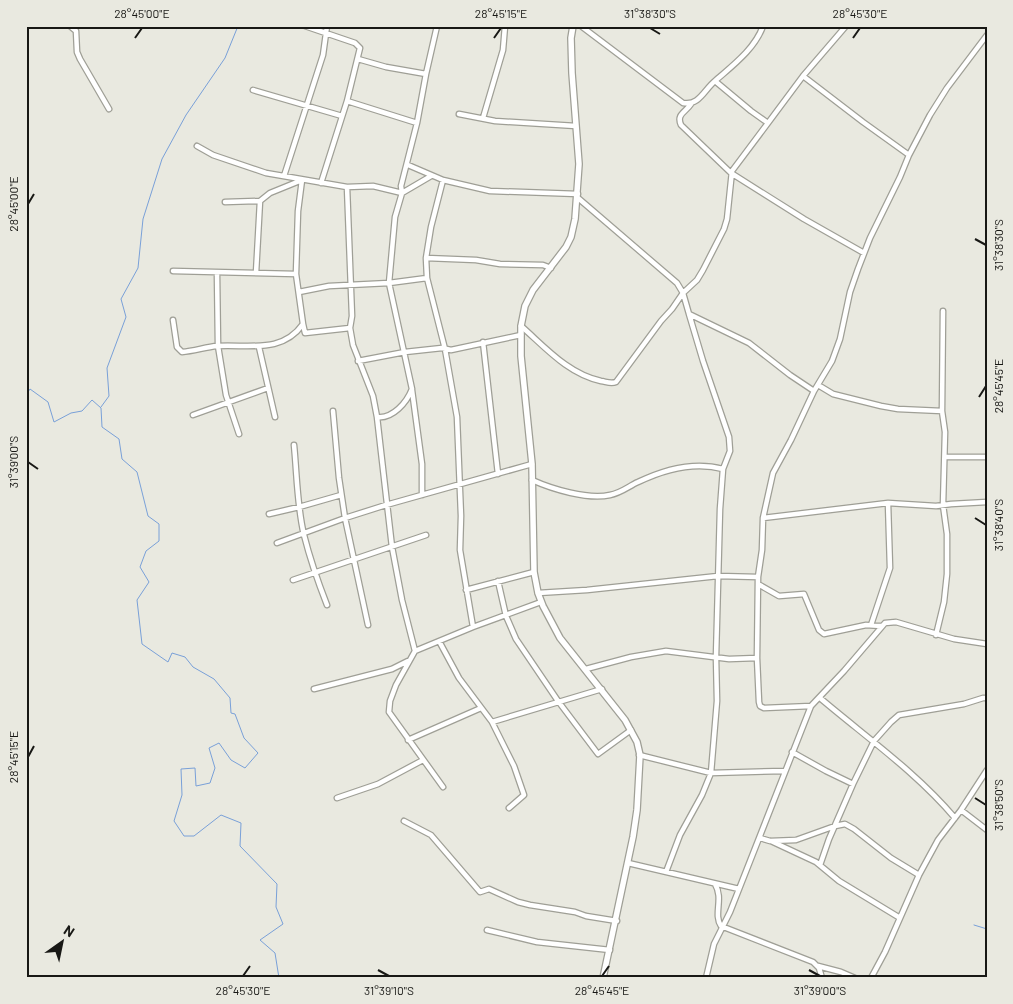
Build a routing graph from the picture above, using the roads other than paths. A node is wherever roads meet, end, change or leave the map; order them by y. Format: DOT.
graph roads {
  1 [pos="70,26"];
  2 [pos="305,26"];
  3 [pos="326,26"];
  4 [pos="437,26"];
  5 [pos="505,26"];
  6 [pos="572,26"];
  7 [pos="581,26"];
  8 [pos="763,26"];
  9 [pos="846,26"];
  10 [pos="326,32"];
  11 [pos="987,35"];
  12 [pos="358,59"];
  13 [pos="426,74"];
  14 [pos="803,76"];
  15 [pos="715,81"];
  16 [pos="254,90"];
  17 [pos="347,101"];
  18 [pos="691,104"];
  19 [pos="307,106"];
  20 [pos="108,109"];
  21 [pos="458,114"];
  22 [pos="342,116"];
  23 [pos="483,118"];
  24 [pos="768,122"];
  25 [pos="417,123"];
  26 [pos="576,126"];
  27 [pos="197,146"];
  28 [pos="910,155"];
  29 [pos="408,164"];
  30 [pos="730,173"];
  31 [pos="284,176"];
  32 [pos="431,176"];
  33 [pos="302,180"];
  34 [pos="443,180"];
  35 [pos="321,183"];
  36 [pos="347,188"];
  37 [pos="402,193"];
  38 [pos="578,196"];
  39 [pos="260,201"];
  40 [pos="225,202"];
  41 [pos="864,253"];
  42 [pos="426,258"];
  43 [pos="551,268"];
  44 [pos="173,271"];
  45 [pos="217,273"];
  46 [pos="256,273"];
  47 [pos="296,274"];
  48 [pos="427,278"];
  49 [pos="389,283"];
  50 [pos="350,284"];
  51 [pos="299,292"];
  52 [pos="683,293"];
  53 [pos="943,312"];
  54 [pos="689,314"];
  55 [pos="173,320"];
  56 [pos="303,324"];
  57 [pos="521,326"];
  58 [pos="350,328"];
  59 [pos="521,335"];
  60 [pos="483,342"];
  61 [pos="218,346"];
  62 [pos="259,347"];
  63 [pos="445,349"];
  64 [pos="405,352"];
  65 [pos="358,361"];
  66 [pos="818,385"];
  67 [pos="268,388"];
  68 [pos="412,389"];
  69 [pos="814,391"];
  70 [pos="228,402"];
  71 [pos="333,411"];
  72 [pos="942,411"];
  73 [pos="193,415"];
  74 [pos="275,417"];
  75 [pos="377,417"];
  76 [pos="239,434"];
  77 [pos="294,445"];
  78 [pos="946,457"];
  79 [pos="987,458"];
  80 [pos="532,464"];
  81 [pos="724,470"];
  82 [pos="498,474"];
  83 [pos="532,480"];
  84 [pos="461,484"];
  85 [pos="341,495"];
  86 [pos="422,495"];
  87 [pos="987,502"];
  88 [pos="888,503"];
  89 [pos="386,505"];
  90 [pos="943,505"];
  91 [pos="299,507"];
  92 [pos="269,514"];
  93 [pos="345,518"];
  94 [pos="763,518"];
  95 [pos="304,533"];
  96 [pos="426,535"];
  97 [pos="277,543"];
  98 [pos="392,547"];
  99 [pos="353,559"];
  100 [pos="534,572"];
  101 [pos="315,574"];
  102 [pos="718,576"];
  103 [pos="758,577"];
  104 [pos="292,580"];
  105 [pos="498,581"];
  106 [pos="758,584"];
  107 [pos="466,590"];
  108 [pos="538,593"];
  109 [pos="541,602"];
  110 [pos="327,605"];
  111 [pos="506,616"];
  112 [pos="871,624"];
  113 [pos="368,625"];
  114 [pos="881,626"];
  115 [pos="473,627"];
  116 [pos="936,635"];
  117 [pos="439,641"];
  118 [pos="987,644"];
  119 [pos="415,650"];
  120 [pos="716,657"];
  121 [pos="757,658"];
  122 [pos="411,659"];
  123 [pos="586,669"];
  124 [pos="314,689"];
  125 [pos="602,689"];
  126 [pos="820,698"];
  127 [pos="987,698"];
  128 [pos="558,701"];
  129 [pos="811,706"];
  130 [pos="481,708"];
  131 [pos="492,722"];
  132 [pos="631,730"];
  133 [pos="408,740"];
  134 [pos="874,740"];
  135 [pos="792,752"];
  136 [pos="639,755"];
  137 [pos="423,760"];
  138 [pos="987,770"];
  139 [pos="785,771"];
  140 [pos="711,773"];
  141 [pos="853,784"];
  142 [pos="443,787"];
  143 [pos="337,798"];
  144 [pos="509,808"];
  145 [pos="960,810"];
  146 [pos="955,818"];
  147 [pos="404,821"];
  148 [pos="835,826"];
  149 [pos="987,830"];
  150 [pos="760,838"];
  151 [pos="770,841"];
  152 [pos="628,863"];
  153 [pos="820,866"];
  154 [pos="666,872"];
  155 [pos="919,875"];
  156 [pos="715,884"];
  157 [pos="739,889"];
  158 [pos="900,918"];
  159 [pos="617,921"];
  160 [pos="723,927"];
  161 [pos="487,930"];
  162 [pos="610,950"];
  163 [pos="818,966"];
  164 [pos="604,978"];
  165 [pos="706,978"];
  166 [pos="822,978"];
  167 [pos="855,978"];
  168 [pos="871,978"];
  1 -- 20 [label="street"];
  2 -- 10 [label="street"];
  3 -- 10 [label="street"];
  4 -- 13 [label="street"];
  5 -- 23 [label="street"];
  6 -- 26 [label="street"];
  7 -- 18 [label="street"];
  8 -- 15 [label="street"];
  9 -- 14 [label="street"];
  10 -- 12 [label="street"];
  10 -- 19 [label="street"];
  11 -- 28 [label="street"];
  12 -- 13 [label="street"];
  12 -- 17 [label="street"];
  13 -- 25 [label="street"];
  14 -- 24 [label="street"];
  14 -- 28 [label="street"];
  15 -- 18 [label="street"];
  15 -- 24 [label="street"];
  16 -- 19 [label="street"];
  17 -- 22 [label="street"];
  17 -- 25 [label="street"];
  18 -- 30 [label="street"];
  19 -- 22 [label="street"];
  19 -- 31 [label="street"];
  21 -- 23 [label="street"];
  22 -- 35 [label="street"];
  23 -- 26 [label="street"];
  24 -- 30 [label="street"];
  25 -- 29 [label="street"];
  26 -- 38 [label="street"];
  27 -- 31 [label="street"];
  28 -- 41 [label="street"];
  29 -- 32 [label="street"];
  29 -- 37 [label="street"];
  30 -- 41 [label="street"];
  30 -- 52 [label="street"];
  31 -- 33 [label="street"];
  32 -- 34 [label="street"];
  32 -- 37 [label="street"];
  33 -- 35 [label="street"];
  33 -- 39 [label="street"];
  33 -- 47 [label="street"];
  34 -- 38 [label="street"];
  34 -- 42 [label="street"];
  35 -- 36 [label="street"];
  36 -- 37 [label="street"];
  36 -- 50 [label="street"];
  37 -- 49 [label="street"];
  38 -- 43 [label="street"];
  38 -- 52 [label="street"];
  39 -- 40 [label="street"];
  39 -- 46 [label="street"];
  41 -- 66 [label="street"];
  42 -- 43 [label="street"];
  42 -- 48 [label="street"];
  43 -- 57 [label="street"];
  44 -- 45 [label="street"];
  45 -- 46 [label="street"];
  45 -- 61 [label="street"];
  46 -- 47 [label="street"];
  47 -- 51 [label="street"];
  48 -- 49 [label="street"];
  48 -- 63 [label="street"];
  49 -- 50 [label="street"];
  49 -- 64 [label="street"];
  50 -- 51 [label="street"];
  50 -- 58 [label="street"];
  51 -- 56 [label="street"];
  52 -- 54 [label="street"];
  52 -- 57 [label="street"];
  53 -- 72 [label="street"];
  54 -- 69 [label="street"];
  54 -- 81 [label="street"];
  55 -- 61 [label="street"];
  56 -- 58 [label="street"];
  56 -- 62 [label="street"];
  57 -- 59 [label="street"];
  58 -- 65 [label="street"];
  59 -- 60 [label="street"];
  59 -- 80 [label="street"];
  60 -- 63 [label="street"];
  60 -- 82 [label="street"];
  61 -- 62 [label="street"];
  61 -- 70 [label="street"];
  62 -- 67 [label="street"];
  63 -- 64 [label="street"];
  63 -- 84 [label="street"];
  64 -- 65 [label="street"];
  64 -- 68 [label="street"];
  65 -- 75 [label="street"];
  66 -- 69 [label="street"];
  66 -- 72 [label="street"];
  67 -- 70 [label="street"];
  67 -- 74 [label="street"];
  68 -- 75 [label="street"];
  68 -- 86 [label="street"];
  69 -- 94 [label="street"];
  70 -- 73 [label="street"];
  70 -- 76 [label="street"];
  71 -- 85 [label="street"];
  72 -- 78 [label="street"];
  75 -- 89 [label="street"];
  77 -- 91 [label="street"];
  78 -- 79 [label="street"];
  78 -- 90 [label="street"];
  80 -- 82 [label="street"];
  80 -- 83 [label="street"];
  81 -- 83 [label="street"];
  81 -- 102 [label="street"];
  82 -- 84 [label="street"];
  83 -- 100 [label="street"];
  84 -- 86 [label="street"];
  84 -- 107 [label="street"];
  85 -- 91 [label="street"];
  85 -- 93 [label="street"];
  86 -- 89 [label="street"];
  87 -- 90 [label="street"];
  88 -- 90 [label="street"];
  88 -- 94 [label="street"];
  88 -- 112 [label="street"];
  89 -- 93 [label="street"];
  89 -- 98 [label="street"];
  90 -- 116 [label="street"];
  91 -- 92 [label="street"];
  91 -- 95 [label="street"];
  93 -- 95 [label="street"];
  93 -- 99 [label="street"];
  94 -- 103 [label="street"];
  95 -- 97 [label="street"];
  95 -- 101 [label="street"];
  96 -- 98 [label="street"];
  98 -- 99 [label="street"];
  98 -- 119 [label="street"];
  99 -- 101 [label="street"];
  99 -- 113 [label="street"];
  100 -- 105 [label="street"];
  100 -- 108 [label="street"];
  101 -- 104 [label="street"];
  101 -- 110 [label="street"];
  102 -- 103 [label="street"];
  102 -- 108 [label="street"];
  102 -- 120 [label="street"];
  103 -- 106 [label="street"];
  105 -- 107 [label="street"];
  105 -- 111 [label="street"];
  106 -- 112 [label="street"];
  106 -- 121 [label="street"];
  107 -- 115 [label="street"];
  108 -- 109 [label="street"];
  109 -- 111 [label="street"];
  109 -- 123 [label="street"];
  111 -- 115 [label="street"];
  111 -- 128 [label="street"];
  112 -- 114 [label="street"];
  114 -- 116 [label="street"];
  114 -- 126 [label="street"];
  115 -- 117 [label="street"];
  116 -- 118 [label="street"];
  117 -- 119 [label="street"];
  117 -- 130 [label="street"];
  119 -- 122 [label="street"];
  120 -- 121 [label="street"];
  120 -- 123 [label="street"];
  120 -- 140 [label="street"];
  121 -- 129 [label="street"];
  122 -- 124 [label="street"];
  122 -- 133 [label="street"];
  123 -- 125 [label="street"];
  125 -- 128 [label="street"];
  125 -- 132 [label="street"];
  126 -- 129 [label="street"];
  126 -- 134 [label="street"];
  127 -- 134 [label="street"];
  128 -- 131 [label="street"];
  128 -- 132 [label="street"];
  129 -- 135 [label="street"];
  130 -- 131 [label="street"];
  130 -- 133 [label="street"];
  131 -- 144 [label="street"];
  132 -- 136 [label="street"];
  133 -- 137 [label="street"];
  134 -- 141 [label="street"];
  134 -- 146 [label="street"];
  135 -- 139 [label="street"];
  135 -- 141 [label="street"];
  136 -- 140 [label="street"];
  136 -- 152 [label="street"];
  137 -- 142 [label="street"];
  137 -- 143 [label="street"];
  138 -- 145 [label="street"];
  139 -- 140 [label="street"];
  139 -- 150 [label="street"];
  140 -- 154 [label="street"];
  141 -- 148 [label="street"];
  145 -- 146 [label="street"];
  145 -- 149 [label="street"];
  146 -- 155 [label="street"];
  147 -- 159 [label="street"];
  148 -- 151 [label="street"];
  148 -- 153 [label="street"];
  148 -- 155 [label="street"];
  150 -- 151 [label="street"];
  150 -- 157 [label="street"];
  151 -- 153 [label="street"];
  152 -- 154 [label="street"];
  152 -- 159 [label="street"];
  153 -- 158 [label="street"];
  154 -- 156 [label="street"];
  155 -- 158 [label="street"];
  156 -- 157 [label="street"];
  156 -- 160 [label="street"];
  157 -- 160 [label="street"];
  158 -- 168 [label="street"];
  159 -- 162 [label="street"];
  160 -- 163 [label="street"];
  160 -- 165 [label="street"];
  161 -- 162 [label="street"];
  162 -- 164 [label="street"];
  163 -- 166 [label="street"];
  163 -- 167 [label="street"];
}
